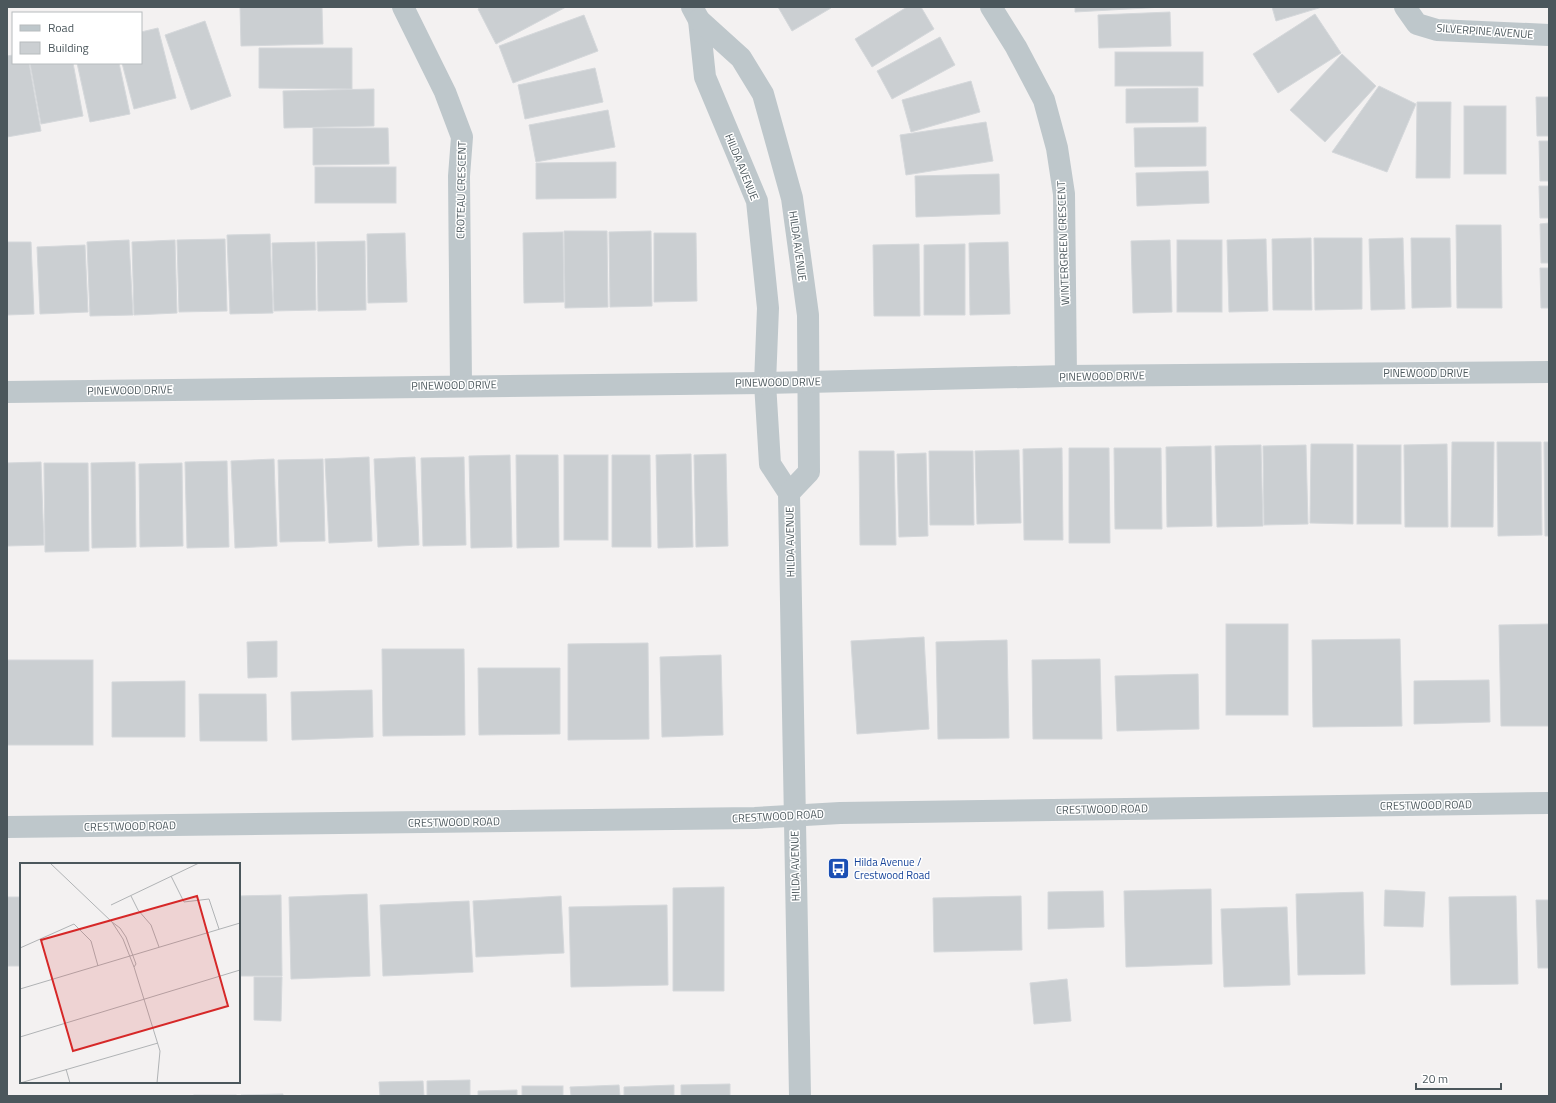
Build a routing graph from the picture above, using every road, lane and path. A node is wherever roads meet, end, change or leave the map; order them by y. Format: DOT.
graph roads {
  1 [pos="403,7"];
  2 [pos="991,7"];
  3 [pos="1405,7"];
  4 [pos="696,14"];
  5 [pos="1549,35"];
  6 [pos="1549,372"];
  7 [pos="1066,376"];
  8 [pos="808,382"];
  9 [pos="765,383"];
  10 [pos="461,385"];
  11 [pos="7,392"];
  12 [pos="789,493"];
  13 [pos="1549,803"];
  14 [pos="794,815"];
  15 [pos="7,827"];
  16 [pos="800,1096"];
  1 -- 10 [label="street, CROTEAU CRESCENT"];
  2 -- 7 [label="street, WINTERGREEN CRESCENT"];
  3 -- 5 [label="street, SILVERPINE AVENUE"];
  4 -- 8 [label="street, HILDA AVENUE"];
  4 -- 9 [label="street, HILDA AVENUE"];
  6 -- 7 [label="street, PINEWOOD DRIVE"];
  7 -- 8 [label="street, PINEWOOD DRIVE"];
  8 -- 9 [label="street, PINEWOOD DRIVE"];
  8 -- 12 [label="street, HILDA AVENUE"];
  9 -- 10 [label="street, PINEWOOD DRIVE"];
  9 -- 12 [label="street, HILDA AVENUE"];
  10 -- 11 [label="street, PINEWOOD DRIVE"];
  12 -- 14 [label="street, HILDA AVENUE"];
  13 -- 14 [label="street, CRESTWOOD ROAD"];
  14 -- 15 [label="street, CRESTWOOD ROAD"];
  14 -- 16 [label="street, HILDA AVENUE"];
}
